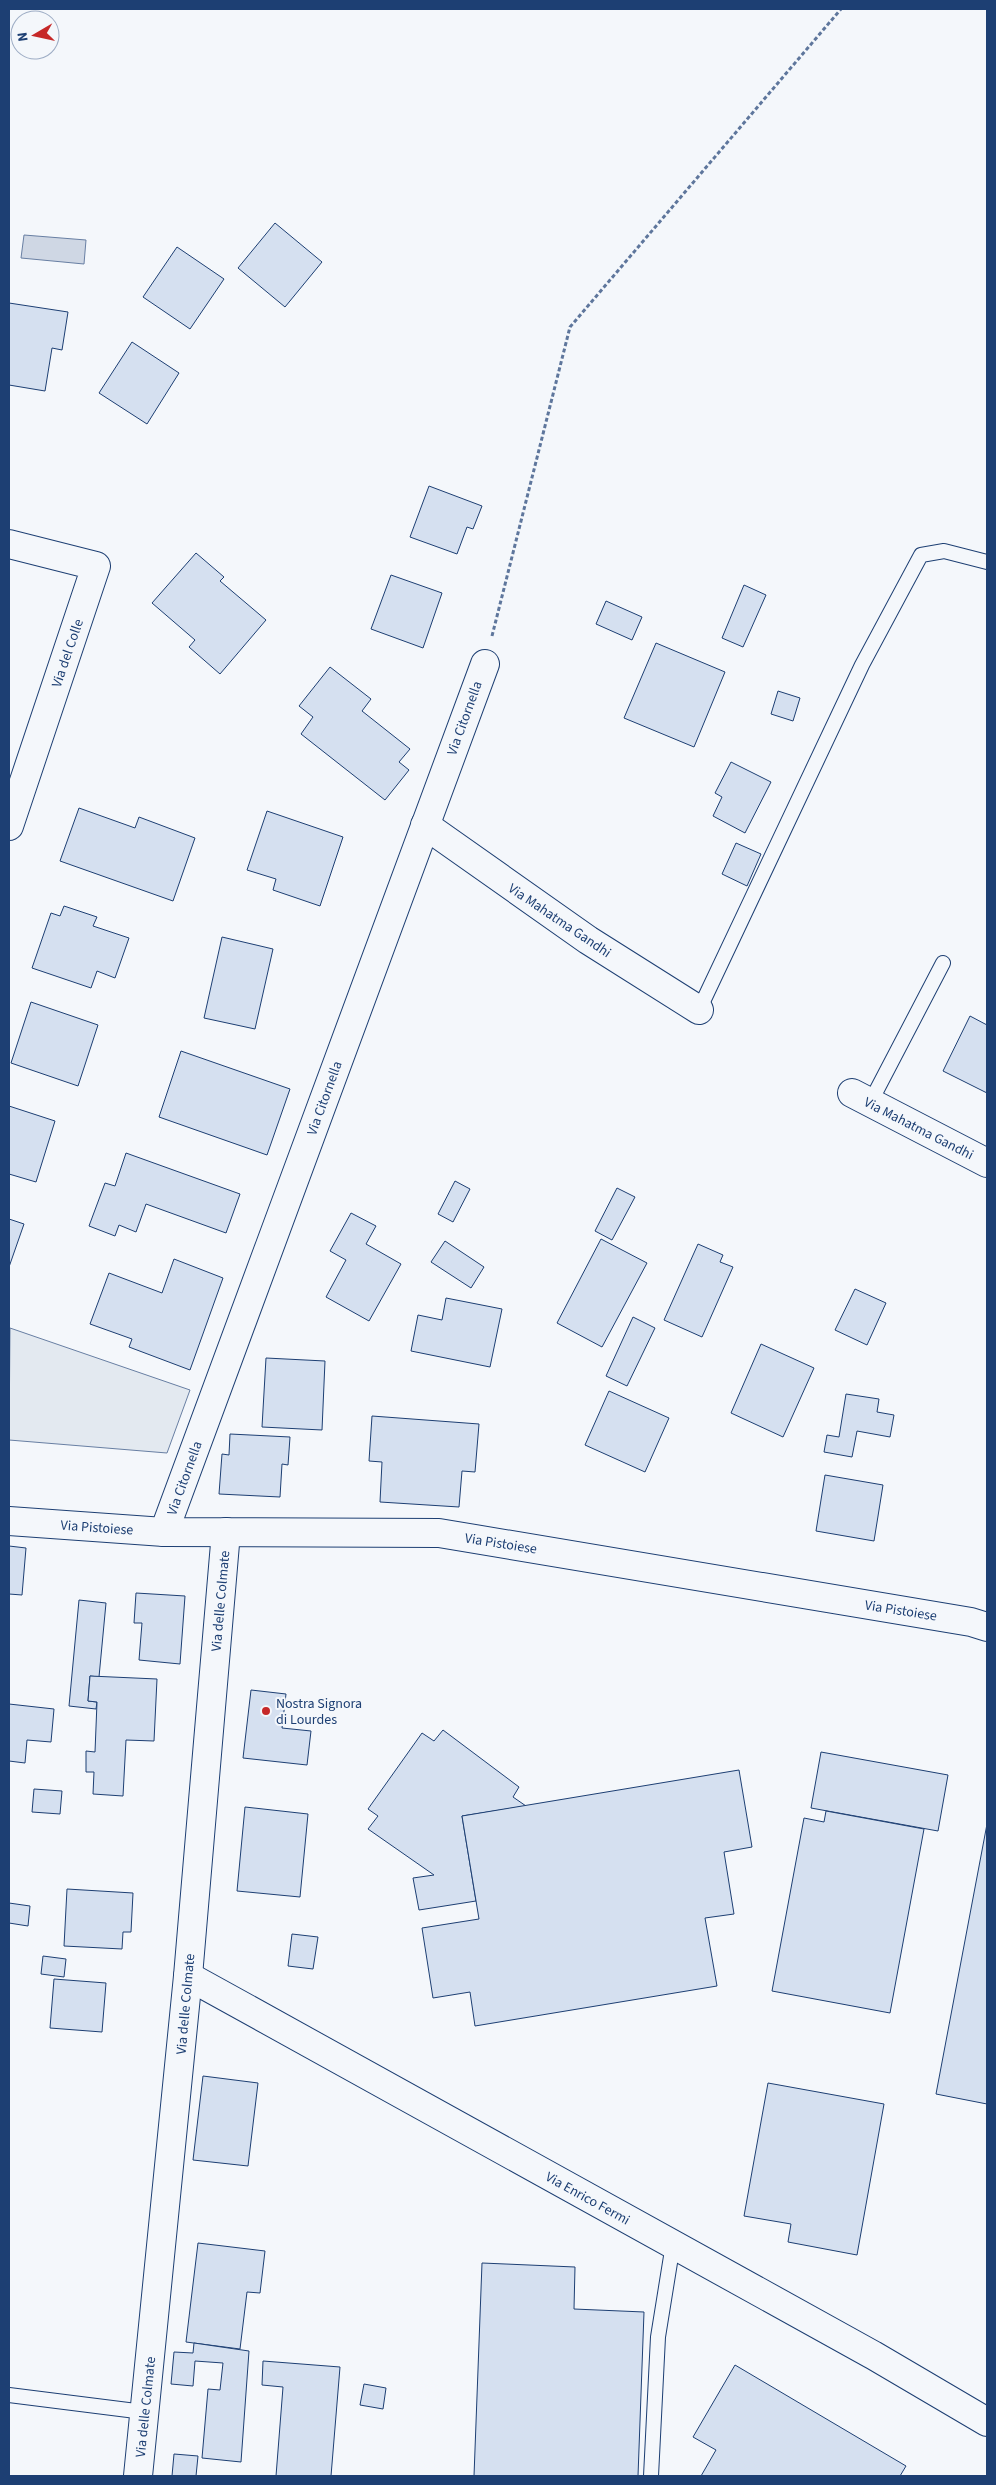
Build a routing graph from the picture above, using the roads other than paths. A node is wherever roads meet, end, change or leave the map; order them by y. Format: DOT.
graph roads {
  1 [pos="9,544"];
  2 [pos="987,562"];
  3 [pos="485,664"];
  4 [pos="425,825"];
  5 [pos="9,826"];
  6 [pos="943,963"];
  7 [pos="699,1010"];
  8 [pos="861,1098"];
  9 [pos="987,1163"];
  10 [pos="9,1521"];
  11 [pos="164,1532"];
  12 [pos="226,1532"];
  13 [pos="987,1627"];
  14 [pos="188,1976"];
  15 [pos="672,2244"];
  16 [pos="9,2395"];
  17 [pos="144,2412"];
  18 [pos="987,2422"];
  19 [pos="138,2476"];
  20 [pos="651,2476"];
  1 -- 5 [label="street, Via del Colle"];
  2 -- 7 [label="lane"];
  3 -- 4 [label="street, Via Citornella"];
  4 -- 7 [label="street, Via Mahatma Gandhi"];
  4 -- 11 [label="street, Via Citornella"];
  6 -- 8 [label="lane"];
  8 -- 9 [label="street, Via Mahatma Gandhi"];
  10 -- 11 [label="street, Via Pistoiese"];
  11 -- 12 [label="street, Via Pistoiese"];
  12 -- 13 [label="street, Via Pistoiese"];
  12 -- 14 [label="street, Via delle Colmate"];
  14 -- 15 [label="street, Via Enrico Fermi"];
  14 -- 17 [label="street, Via delle Colmate"];
  15 -- 18 [label="street, Via Enrico Fermi"];
  15 -- 20 [label="lane"];
  16 -- 17 [label="lane"];
  17 -- 19 [label="street, Via delle Colmate"];
}
